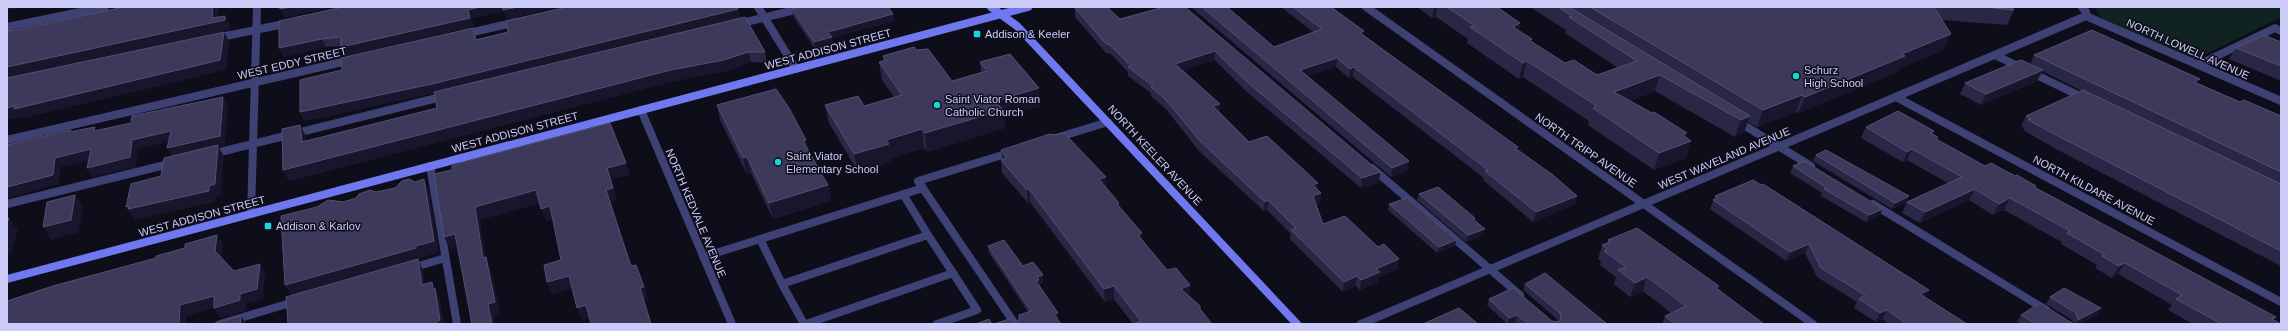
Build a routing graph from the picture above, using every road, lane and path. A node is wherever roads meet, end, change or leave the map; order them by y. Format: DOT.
graph roads {
  1 [pos="105,7"];
  2 [pos="257,7"];
  3 [pos="758,7"];
  4 [pos="807,7"];
  5 [pos="991,7"];
  6 [pos="1028,7"];
  7 [pos="1366,7"];
  8 [pos="2082,7"];
  9 [pos="1000,14"];
  10 [pos="2086,16"];
  11 [pos="764,17"];
  12 [pos="527,20"];
  13 [pos="294,22"];
  14 [pos="732,25"];
  15 [pos="7,27"];
  16 [pos="256,30"];
  17 [pos="2281,31"];
  18 [pos="458,36"];
  19 [pos="212,40"];
  20 [pos="1994,55"];
  21 [pos="357,59"];
  22 [pos="2198,65"];
  23 [pos="796,69"];
  24 [pos="254,83"];
  25 [pos="457,93"];
  26 [pos="1896,97"];
  27 [pos="2091,101"];
  28 [pos="2281,101"];
  29 [pos="641,110"];
  30 [pos="1732,118"];
  31 [pos="1108,122"];
  32 [pos="7,140"];
  33 [pos="1049,140"];
  34 [pos="253,144"];
  35 [pos="1779,147"];
  36 [pos="1020,149"];
  37 [pos="207,155"];
  38 [pos="1363,160"];
  39 [pos="184,161"];
  40 [pos="430,166"];
  41 [pos="1817,170"];
  42 [pos="923,188"];
  43 [pos="903,194"];
  44 [pos="1864,199"];
  45 [pos="7,204"];
  46 [pos="1644,204"];
  47 [pos="251,214"];
  48 [pos="928,235"];
  49 [pos="760,239"];
  50 [pos="703,257"];
  51 [pos="445,258"];
  52 [pos="1490,269"];
  53 [pos="400,271"];
  54 [pos="952,273"];
  55 [pos="7,279"];
  56 [pos="782,284"];
  57 [pos="310,298"];
  58 [pos="1525,299"];
  59 [pos="2281,302"];
  60 [pos="2055,316"];
  61 [pos="220,324"];
  62 [pos="457,324"];
  63 [pos="732,324"];
  64 [pos="805,324"];
  65 [pos="937,324"];
  66 [pos="1015,324"];
  67 [pos="1297,324"];
  68 [pos="1361,324"];
  69 [pos="1812,324"];
  1 -- 15 [label="street"];
  2 -- 16 [label="street"];
  3 -- 11 [label="street"];
  4 -- 11 [label="street"];
  5 -- 9 [label="street, NORTH KEELER AVENUE"];
  6 -- 9 [label="street, WEST ADDISON STREET"];
  7 -- 46 [label="street, NORTH TRIPP AVENUE"];
  8 -- 10 [label="street"];
  9 -- 23 [label="street, WEST ADDISON STREET"];
  9 -- 31 [label="street, NORTH KEELER AVENUE"];
  10 -- 20 [label="street, WEST WAVELAND AVENUE"];
  10 -- 22 [label="street, NORTH LOWELL AVENUE"];
  11 -- 14 [label="street"];
  11 -- 23 [label="street"];
  12 -- 18 [label="street"];
  13 -- 16 [label="street"];
  16 -- 19 [label="street"];
  16 -- 24 [label="street"];
  17 -- 22 [label="street"];
  20 -- 26 [label="street, WEST WAVELAND AVENUE"];
  20 -- 27 [label="street"];
  21 -- 24 [label="street, WEST EDDY STREET"];
  22 -- 28 [label="street, NORTH LOWELL AVENUE"];
  23 -- 29 [label="street, WEST ADDISON STREET"];
  24 -- 32 [label="street, WEST EDDY STREET"];
  24 -- 34 [label="street"];
  25 -- 34 [label="street"];
  26 -- 35 [label="street, WEST WAVELAND AVENUE"];
  26 -- 59 [label="street, NORTH KILDARE AVENUE"];
  29 -- 40 [label="street, WEST ADDISON STREET"];
  29 -- 50 [label="street, NORTH KEDVALE AVENUE"];
  30 -- 35 [label="street"];
  31 -- 33 [label="street"];
  31 -- 67 [label="street, NORTH KEELER AVENUE"];
  34 -- 37 [label="street"];
  34 -- 47 [label="street"];
  35 -- 41 [label="street"];
  35 -- 46 [label="street, WEST WAVELAND AVENUE"];
  36 -- 42 [label="street"];
  38 -- 52 [label="street"];
  39 -- 45 [label="street"];
  40 -- 47 [label="street, WEST ADDISON STREET"];
  40 -- 51 [label="street"];
  42 -- 43 [label="street"];
  42 -- 66 [label="street"];
  43 -- 48 [label="street"];
  43 -- 49 [label="street"];
  44 -- 60 [label="street"];
  46 -- 52 [label="street, WEST WAVELAND AVENUE"];
  46 -- 69 [label="street, NORTH TRIPP AVENUE"];
  47 -- 55 [label="street, WEST ADDISON STREET"];
  48 -- 54 [label="street"];
  48 -- 56 [label="street"];
  49 -- 50 [label="street"];
  49 -- 56 [label="street"];
  50 -- 63 [label="street, NORTH KEDVALE AVENUE"];
  51 -- 53 [label="street"];
  51 -- 62 [label="street"];
  52 -- 58 [label="street"];
  52 -- 68 [label="street, WEST WAVELAND AVENUE"];
  54 -- 64 [label="street"];
  54 -- 65 [label="street"];
  56 -- 64 [label="street"];
  57 -- 61 [label="street"];
}
